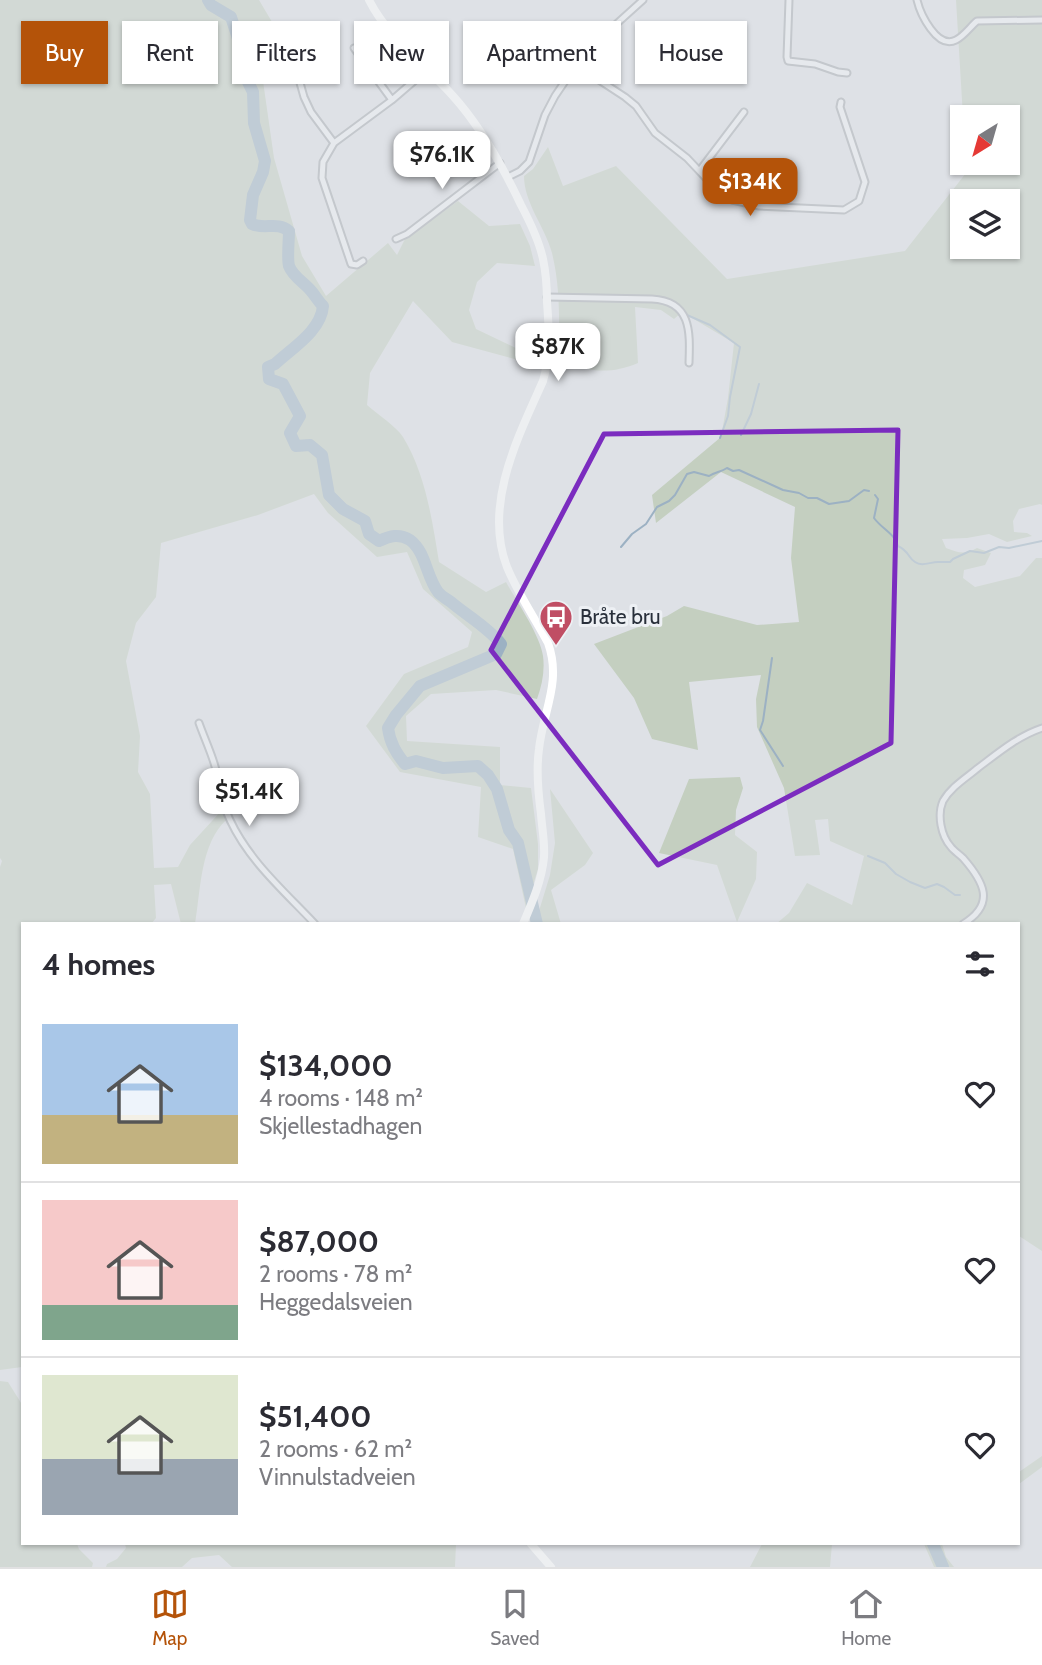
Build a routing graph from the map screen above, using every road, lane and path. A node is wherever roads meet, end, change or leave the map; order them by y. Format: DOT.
graph roads {
  1 [pos="369,0"];
  2 [pos="643,0"];
  3 [pos="789,0"];
  4 [pos="917,0"];
  5 [pos="1042,20"];
  6 [pos="382,21"];
  7 [pos="620,21"];
  8 [pos="847,73"];
  9 [pos="300,84"];
  10 [pos="380,84"];
  11 [pos="411,84"];
  12 [pos="442,84"];
  13 [pos="564,84"];
  14 [pos="605,84"];
  15 [pos="392,100"];
  16 [pos="841,102"];
  17 [pos="744,112"];
  18 [pos="858,132"];
  19 [pos="850,135"];
  20 [pos="334,143"];
  21 [pos="500,163"];
  22 [pos="700,170"];
  23 [pos="508,177"];
  24 [pos="396,239"];
  25 [pos="363,261"];
  26 [pos="547,297"];
  27 [pos="689,363"];
  28 [pos="199,723"];
  29 [pos="1042,728"];
  30 [pos="313,922"];
  31 [pos="524,922"];
  32 [pos="966,922"];
  33 [pos="532,1545"];
  34 [pos="551,1567"];
  1 -- 6 [label="main road"];
  2 -- 7 [label="street"];
  3 -- 8 [label="street"];
  4 -- 5 [label="street"];
  9 -- 20 [label="street"];
  10 -- 15 [label="street"];
  11 -- 15 [label="street"];
  12 -- 21 [label="main road"];
  13 -- 23 [label="street"];
  14 -- 22 [label="street"];
  15 -- 20 [label="street"];
  16 -- 19 [label="street"];
  17 -- 22 [label="street"];
  18 -- 19 [label="street"];
  19 -- 22 [label="street"];
  20 -- 25 [label="street"];
  21 -- 23 [label="main road"];
  21 -- 24 [label="street"];
  23 -- 26 [label="main road"];
  26 -- 27 [label="street"];
  26 -- 31 [label="main road"];
  28 -- 30 [label="street"];
  29 -- 32 [label="street"];
  33 -- 34 [label="main road"];
}
